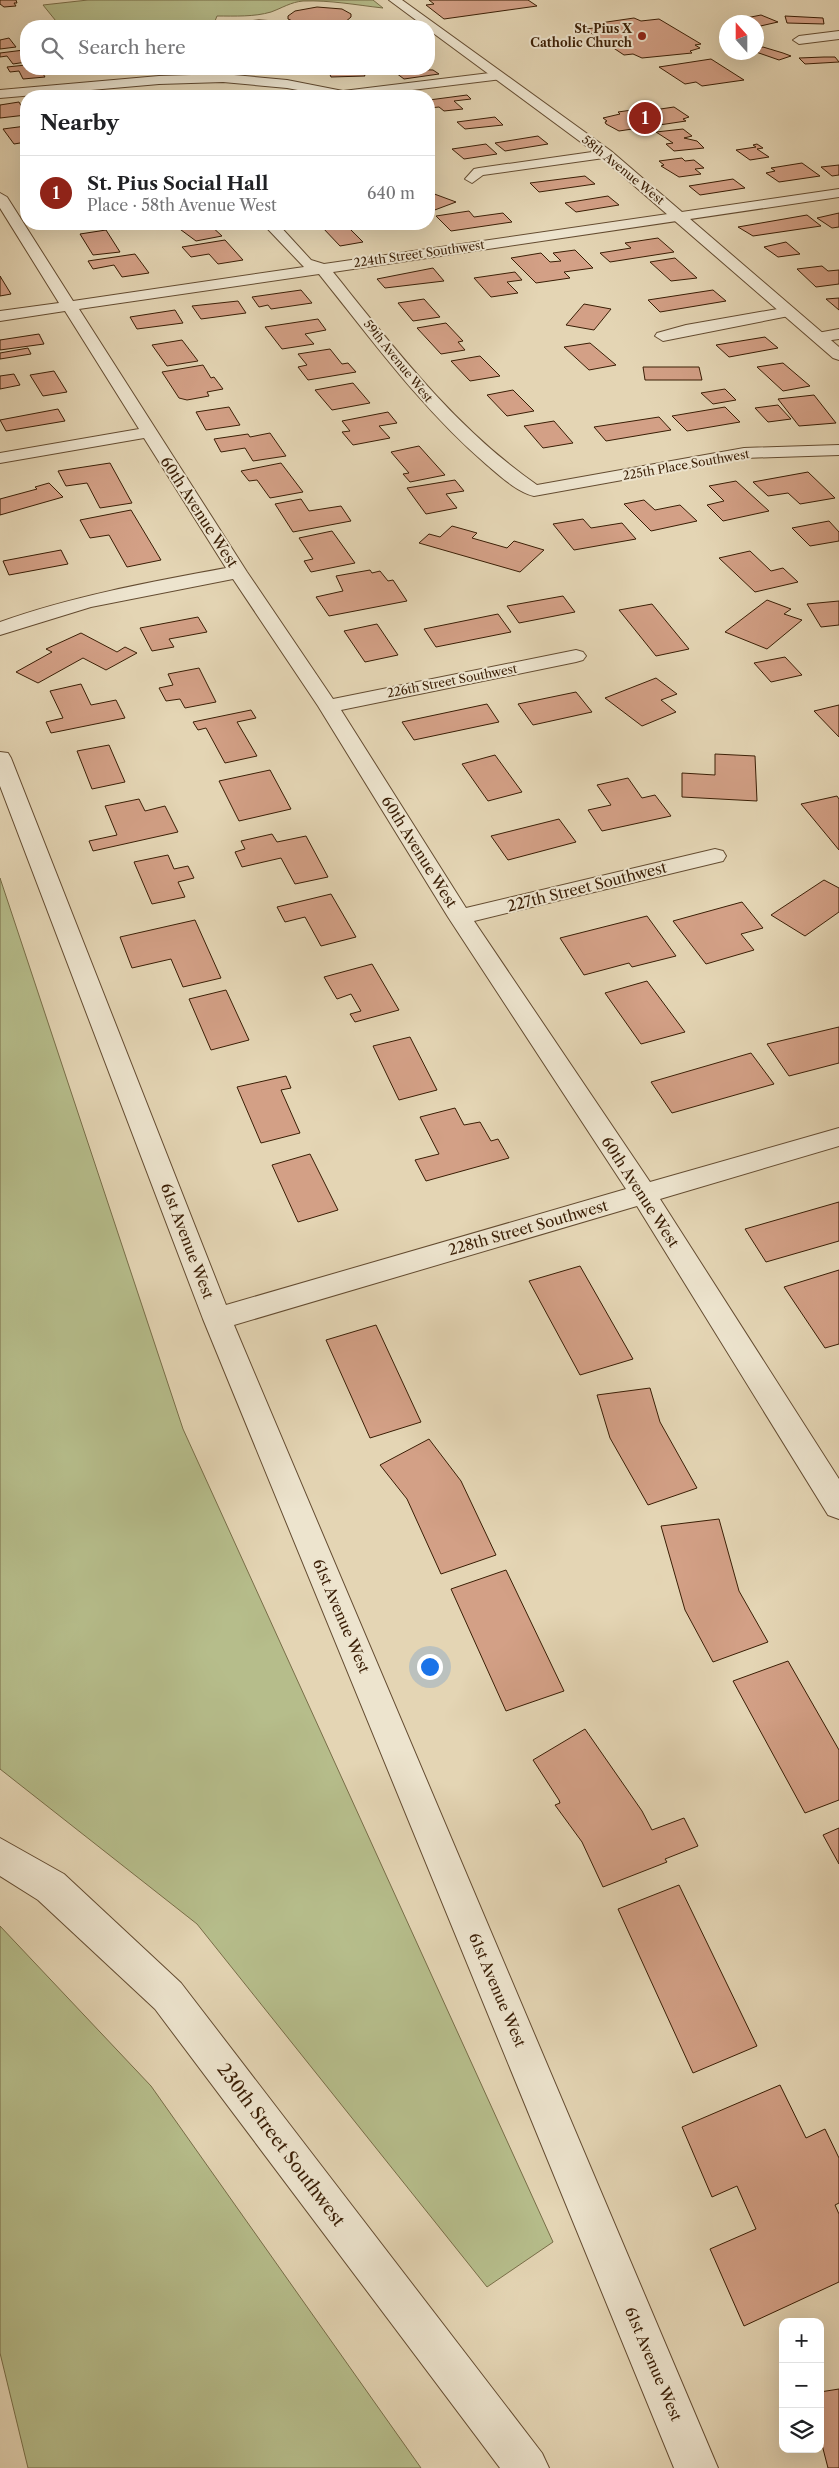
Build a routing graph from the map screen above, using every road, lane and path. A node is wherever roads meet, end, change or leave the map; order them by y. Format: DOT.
graph roads {
  1 [pos="395,0"];
  2 [pos="422,20"];
  3 [pos="435,30"];
  4 [pos="839,35"];
  5 [pos="800,40"];
  6 [pos="498,76"];
  7 [pos="45,90"];
  8 [pos="318,90"];
  9 [pos="384,90"];
  10 [pos="20,92"];
  11 [pos="0,94"];
  12 [pos="606,154"];
  13 [pos="472,179"];
  14 [pos="839,193"];
  15 [pos="0,198"];
  16 [pos="680,216"];
  17 [pos="20,229"];
  18 [pos="21,230"];
  19 [pos="276,230"];
  20 [pos="322,268"];
  21 [pos="70,305"];
  22 [pos="789,312"];
  23 [pos="0,316"];
  24 [pos="839,334"];
  25 [pos="663,336"];
  26 [pos="818,337"];
  27 [pos="839,355"];
  28 [pos="148,432"];
  29 [pos="839,450"];
  30 [pos="0,458"];
  31 [pos="534,491"];
  32 [pos="238,572"];
  33 [pos="0,630"];
  34 [pos="576,656"];
  35 [pos="328,706"];
  36 [pos="0,758"];
  37 [pos="715,856"];
  38 [pos="460,917"];
  39 [pos="839,1137"];
  40 [pos="642,1194"];
  41 [pos="217,1319"];
  42 [pos="839,1506"];
  43 [pos="0,1856"];
  44 [pos="527,2468"];
  45 [pos="696,2468"];
  1 -- 2 [label="street, 58th Avenue West"];
  3 -- 6 [label="street, 58th Avenue West"];
  4 -- 5 [label="street"];
  6 -- 9 [label="street"];
  6 -- 12 [label="street, 58th Avenue West"];
  7 -- 8 [label="street"];
  10 -- 11 [label="street"];
  12 -- 13 [label="street"];
  12 -- 16 [label="street, 58th Avenue West"];
  14 -- 16 [label="street, 224th Street Southwest"];
  15 -- 17 [label="street, 60th Avenue West"];
  16 -- 20 [label="street, 224th Street Southwest"];
  16 -- 22 [label="street, 58th Avenue West"];
  18 -- 21 [label="street, 60th Avenue West"];
  19 -- 20 [label="street, 59th Avenue West"];
  20 -- 21 [label="street, 224th Street Southwest"];
  20 -- 31 [label="street, 59th Avenue West"];
  21 -- 23 [label="street, 224th Street Southwest"];
  21 -- 28 [label="street, 60th Avenue West"];
  22 -- 25 [label="street"];
  22 -- 26 [label="street, 58th Avenue West"];
  24 -- 26 [label="street"];
  26 -- 27 [label="street, 58th Avenue West"];
  28 -- 30 [label="street"];
  28 -- 32 [label="street, 60th Avenue West"];
  29 -- 31 [label="street, 225th Place Southwest"];
  32 -- 33 [label="street"];
  32 -- 35 [label="street, 60th Avenue West"];
  34 -- 35 [label="street, 226th Street Southwest"];
  35 -- 38 [label="street, 60th Avenue West"];
  36 -- 41 [label="street, 61st Avenue West"];
  37 -- 38 [label="street, 227th Street Southwest"];
  38 -- 40 [label="street, 60th Avenue West"];
  39 -- 40 [label="street, 228th Street Southwest"];
  40 -- 41 [label="street, 228th Street Southwest"];
  40 -- 42 [label="street, 60th Avenue West"];
  41 -- 45 [label="street, 61st Avenue West"];
  43 -- 44 [label="street, 230th Street Southwest"];
}
